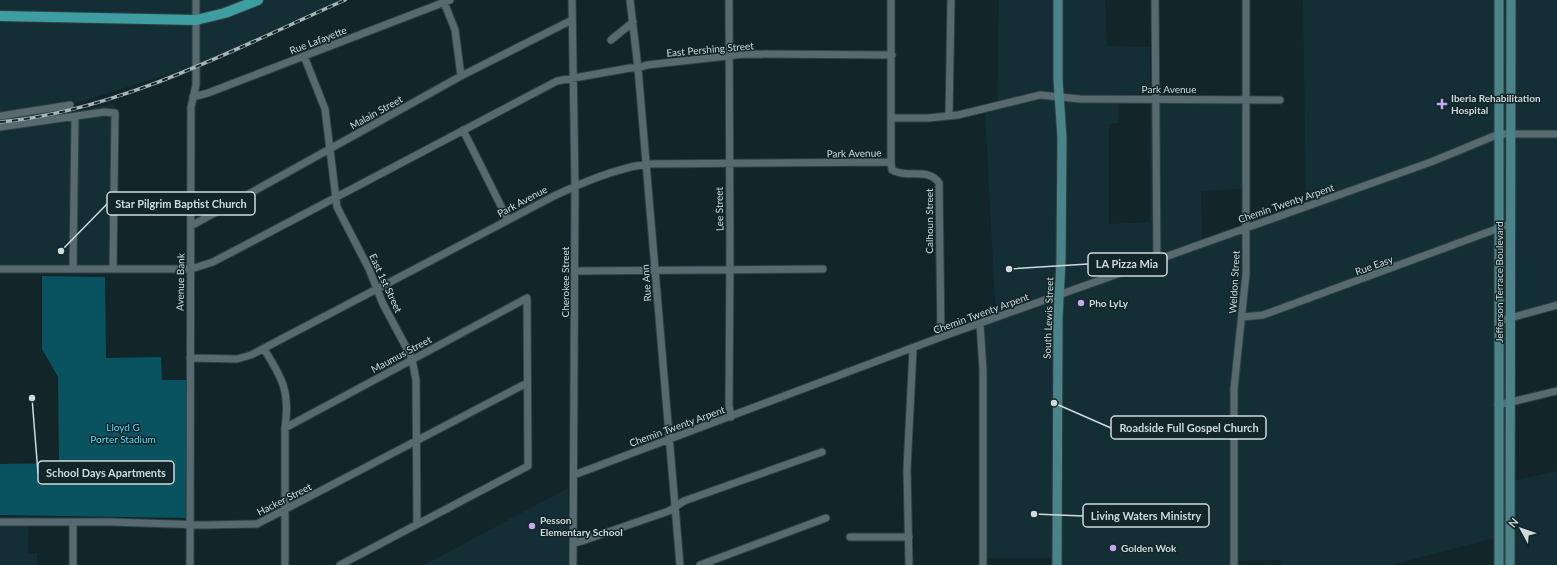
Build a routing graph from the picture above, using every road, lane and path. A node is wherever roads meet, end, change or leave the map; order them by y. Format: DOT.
graph roads {
  1 [pos="196,0"];
  2 [pos="258,0"];
  3 [pos="572,0"];
  4 [pos="630,0"];
  5 [pos="729,0"];
  6 [pos="891,0"];
  7 [pos="951,0"];
  8 [pos="1058,0"];
  9 [pos="1155,0"];
  10 [pos="1246,0"];
  11 [pos="1499,0"];
  12 [pos="1511,0"];
  13 [pos="447,1"];
  14 [pos="0,16"];
  15 [pos="196,20"];
  16 [pos="572,20"];
  17 [pos="633,22"];
  18 [pos="611,40"];
  19 [pos="729,55"];
  20 [pos="892,55"];
  21 [pos="304,56"];
  22 [pos="638,68"];
  23 [pos="461,76"];
  24 [pos="575,77"];
  25 [pos="193,97"];
  26 [pos="1059,97"];
  27 [pos="1155,99"];
  28 [pos="1246,99"];
  29 [pos="1280,100"];
  30 [pos="70,105"];
  31 [pos="0,116"];
  32 [pos="950,116"];
  33 [pos="75,117"];
  34 [pos="892,118"];
  35 [pos="0,127"];
  36 [pos="463,130"];
  37 [pos="1499,134"];
  38 [pos="1511,134"];
  39 [pos="1557,134"];
  40 [pos="330,149"];
  41 [pos="891,162"];
  42 [pos="647,164"];
  43 [pos="730,164"];
  44 [pos="575,186"];
  45 [pos="334,199"];
  46 [pos="508,220"];
  47 [pos="1510,224"];
  48 [pos="191,226"];
  49 [pos="1246,227"];
  50 [pos="1499,229"];
  51 [pos="1157,260"];
  52 [pos="73,268"];
  53 [pos="0,269"];
  54 [pos="113,269"];
  55 [pos="191,269"];
  56 [pos="822,269"];
  57 [pos="730,270"];
  58 [pos="575,271"];
  59 [pos="655,271"];
  60 [pos="377,289"];
  61 [pos="1060,294"];
  62 [pos="1557,305"];
  63 [pos="1242,317"];
  64 [pos="1510,319"];
  65 [pos="1499,321"];
  66 [pos="980,324"];
  67 [pos="941,337"];
  68 [pos="264,348"];
  69 [pos="913,349"];
  70 [pos="190,358"];
  71 [pos="412,359"];
  72 [pos="527,383"];
  73 [pos="1557,391"];
  74 [pos="1510,403"];
  75 [pos="1498,405"];
  76 [pos="731,417"];
  77 [pos="285,428"];
  78 [pos="417,440"];
  79 [pos="669,440"];
  80 [pos="822,452"];
  81 [pos="574,475"];
  82 [pos="1499,488"];
  83 [pos="1510,488"];
  84 [pos="676,507"];
  85 [pos="284,510"];
  86 [pos="826,518"];
  87 [pos="0,522"];
  88 [pos="73,523"];
  89 [pos="190,524"];
  90 [pos="417,524"];
  91 [pos="850,537"];
  92 [pos="909,537"];
  93 [pos="574,543"];
  94 [pos="73,565"];
  95 [pos="190,565"];
  96 [pos="285,565"];
  97 [pos="340,565"];
  98 [pos="573,565"];
  99 [pos="680,565"];
  100 [pos="700,565"];
  101 [pos="909,565"];
  102 [pos="983,565"];
  103 [pos="1057,565"];
  104 [pos="1234,565"];
  105 [pos="1499,565"];
  106 [pos="1510,565"];
  1 -- 15 [label="street, Avenue Bank"];
  2 -- 15 [label="main road"];
  3 -- 16 [label="street, Cherokee Street"];
  4 -- 17 [label="street, Rue Ann"];
  5 -- 19 [label="street, Lee Street"];
  6 -- 20 [label="street"];
  7 -- 32 [label="street"];
  8 -- 26 [label="street, South Lewis Street"];
  9 -- 27 [label="street"];
  10 -- 28 [label="street, Weldon Street"];
  11 -- 37 [label="street, Jefferson Terrace Boulevard"];
  12 -- 38 [label="street, Jefferson Terrace Boulevard"];
  13 -- 21 [label="street, Rue Lafayette"];
  13 -- 23 [label="street"];
  14 -- 15 [label="main road"];
  15 -- 25 [label="street, Avenue Bank"];
  16 -- 23 [label="street, Malain Street"];
  16 -- 24 [label="street, Cherokee Street"];
  17 -- 18 [label="street"];
  17 -- 22 [label="street, Rue Ann"];
  19 -- 20 [label="street, East Pershing Street"];
  19 -- 22 [label="street, East Pershing Street"];
  19 -- 43 [label="street, Lee Street"];
  20 -- 34 [label="street"];
  21 -- 25 [label="street, Rue Lafayette"];
  21 -- 40 [label="street, East 1st Street"];
  22 -- 24 [label="street, East Pershing Street"];
  22 -- 42 [label="street, Rue Ann"];
  23 -- 40 [label="street, Malain Street"];
  24 -- 36 [label="street, East Pershing Street"];
  24 -- 44 [label="street, Cherokee Street"];
  25 -- 48 [label="street, Avenue Bank"];
  26 -- 27 [label="street, Park Avenue"];
  26 -- 32 [label="street, Park Avenue"];
  26 -- 61 [label="street, South Lewis Street"];
  27 -- 28 [label="street, Park Avenue"];
  27 -- 51 [label="street"];
  28 -- 29 [label="street, Park Avenue"];
  28 -- 49 [label="street, Weldon Street"];
  30 -- 31 [label="street"];
  32 -- 34 [label="street, Park Avenue"];
  33 -- 35 [label="street"];
  33 -- 52 [label="street"];
  33 -- 54 [label="street"];
  34 -- 41 [label="street"];
  36 -- 45 [label="street, East Pershing Street"];
  36 -- 46 [label="street"];
  37 -- 38 [label="street, Chemin Twenty Arpent"];
  37 -- 49 [label="street, Chemin Twenty Arpent"];
  37 -- 50 [label="street, Jefferson Terrace Boulevard"];
  38 -- 39 [label="street, Chemin Twenty Arpent"];
  38 -- 47 [label="street, Jefferson Terrace Boulevard"];
  40 -- 45 [label="street, East 1st Street"];
  40 -- 48 [label="street, Malain Street"];
  41 -- 43 [label="street, Park Avenue"];
  41 -- 67 [label="street, Calhoun Street"];
  42 -- 43 [label="street, Park Avenue"];
  42 -- 44 [label="street, Park Avenue"];
  42 -- 59 [label="street, Rue Ann"];
  43 -- 57 [label="street, Lee Street"];
  44 -- 46 [label="street, Park Avenue"];
  44 -- 58 [label="street, Cherokee Street"];
  45 -- 55 [label="street, East Pershing Street"];
  45 -- 60 [label="street, East 1st Street"];
  46 -- 60 [label="street, Park Avenue"];
  47 -- 50 [label="street, Rue Easy"];
  47 -- 64 [label="street, Jefferson Terrace Boulevard"];
  48 -- 55 [label="street, Avenue Bank"];
  49 -- 51 [label="street, Chemin Twenty Arpent"];
  49 -- 63 [label="street, Weldon Street"];
  50 -- 63 [label="street, Rue Easy"];
  50 -- 65 [label="street, Jefferson Terrace Boulevard"];
  51 -- 61 [label="street, Chemin Twenty Arpent"];
  52 -- 53 [label="street, East Pershing Street"];
  52 -- 54 [label="street, East Pershing Street"];
  54 -- 55 [label="street, East Pershing Street"];
  55 -- 70 [label="street, Avenue Bank"];
  56 -- 57 [label="street"];
  57 -- 59 [label="street"];
  57 -- 76 [label="street, Lee Street"];
  58 -- 59 [label="street"];
  58 -- 81 [label="street, Cherokee Street"];
  59 -- 79 [label="street, Rue Ann"];
  60 -- 68 [label="street, Park Avenue"];
  60 -- 71 [label="street, East 1st Street"];
  61 -- 66 [label="street, Chemin Twenty Arpent"];
  61 -- 103 [label="street, South Lewis Street"];
  62 -- 64 [label="street"];
  63 -- 104 [label="street, Weldon Street"];
  64 -- 65 [label="street"];
  64 -- 74 [label="street, Jefferson Terrace Boulevard"];
  65 -- 75 [label="street, Jefferson Terrace Boulevard"];
  66 -- 67 [label="street, Chemin Twenty Arpent"];
  66 -- 102 [label="street"];
  67 -- 69 [label="street, Chemin Twenty Arpent"];
  68 -- 70 [label="street, Park Avenue"];
  68 -- 77 [label="street"];
  69 -- 76 [label="street, Chemin Twenty Arpent"];
  69 -- 92 [label="street"];
  70 -- 89 [label="street, Avenue Bank"];
  71 -- 72 [label="street, Maumus Street"];
  71 -- 77 [label="street, Maumus Street"];
  71 -- 78 [label="street, East 1st Street"];
  72 -- 78 [label="street, Hacker Street"];
  72 -- 90 [label="street"];
  73 -- 74 [label="street"];
  74 -- 75 [label="street"];
  74 -- 83 [label="street, Jefferson Terrace Boulevard"];
  75 -- 82 [label="street, Jefferson Terrace Boulevard"];
  76 -- 79 [label="street, Chemin Twenty Arpent"];
  77 -- 85 [label="street"];
  78 -- 85 [label="street, Hacker Street"];
  78 -- 90 [label="street, East 1st Street"];
  79 -- 81 [label="street, Chemin Twenty Arpent"];
  79 -- 84 [label="street, Rue Ann"];
  80 -- 84 [label="street"];
  81 -- 93 [label="street, Cherokee Street"];
  82 -- 83 [label="street"];
  82 -- 105 [label="street, Jefferson Terrace Boulevard"];
  83 -- 106 [label="street, Jefferson Terrace Boulevard"];
  84 -- 93 [label="street"];
  84 -- 99 [label="street, Rue Ann"];
  85 -- 89 [label="street, Hacker Street"];
  85 -- 96 [label="street"];
  86 -- 100 [label="street"];
  87 -- 88 [label="street, Hacker Street"];
  88 -- 89 [label="street, Hacker Street"];
  88 -- 94 [label="street"];
  89 -- 95 [label="street, Avenue Bank"];
  90 -- 97 [label="street"];
  91 -- 92 [label="street"];
  92 -- 101 [label="street"];
  93 -- 98 [label="street, Cherokee Street"];
}
